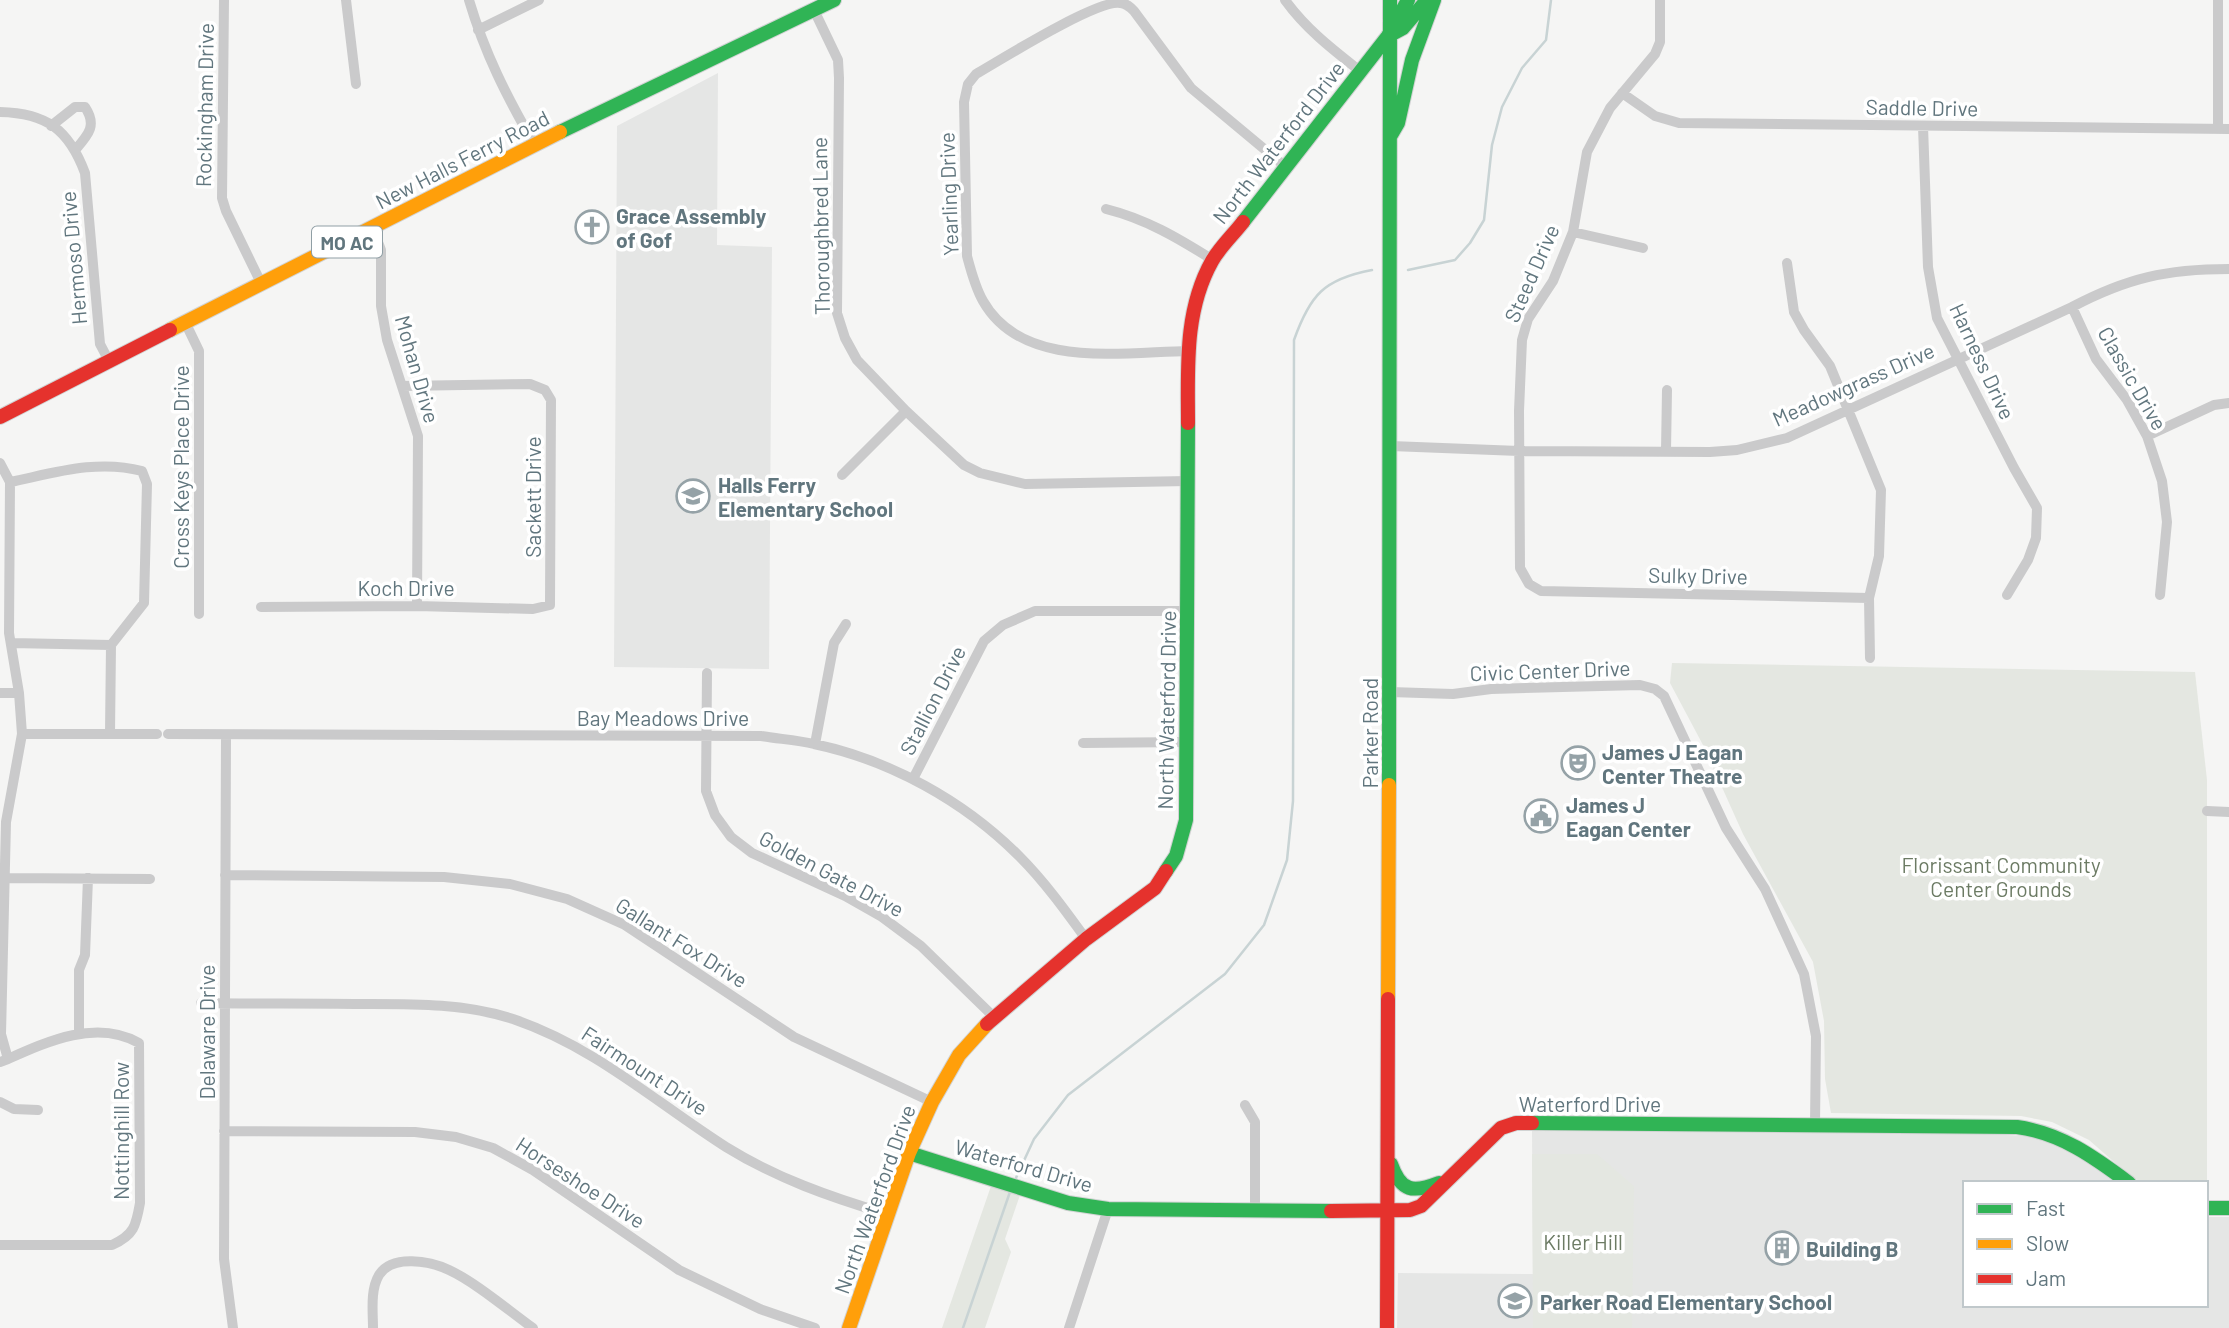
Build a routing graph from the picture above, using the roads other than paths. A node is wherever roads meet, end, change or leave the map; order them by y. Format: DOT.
graph roads {
  1 [pos="224,0"];
  2 [pos="346,0"];
  3 [pos="469,0"];
  4 [pos="539,0"];
  5 [pos="834,0"];
  6 [pos="1285,0"];
  7 [pos="1390,0"];
  8 [pos="1408,0"];
  9 [pos="1427,0"];
  10 [pos="1434,0"];
  11 [pos="1661,0"];
  12 [pos="2218,0"];
  13 [pos="814,10"];
  14 [pos="478,30"];
  15 [pos="1388,36"];
  16 [pos="1360,71"];
  17 [pos="1389,80"];
  18 [pos="356,84"];
  19 [pos="1622,93"];
  20 [pos="0,112"];
  21 [pos="51,126"];
  22 [pos="1923,126"];
  23 [pos="2223,129"];
  24 [pos="1389,139"];
  25 [pos="534,145"];
  26 [pos="76,149"];
  27 [pos="1287,168"];
  28 [pos="1106,209"];
  29 [pos="373,229"];
  30 [pos="1573,232"];
  31 [pos="1643,248"];
  32 [pos="1213,260"];
  33 [pos="1787,262"];
  34 [pos="2229,269"];
  35 [pos="262,285"];
  36 [pos="2072,307"];
  37 [pos="186,324"];
  38 [pos="1188,351"];
  39 [pos="1957,358"];
  40 [pos="110,363"];
  41 [pos="402,386"];
  42 [pos="1667,390"];
  43 [pos="2229,402"];
  44 [pos="1850,409"];
  45 [pos="906,411"];
  46 [pos="0,418"];
  47 [pos="2147,436"];
  48 [pos="1391,446"];
  49 [pos="1519,451"];
  50 [pos="1666,452"];
  51 [pos="0,463"];
  52 [pos="842,475"];
  53 [pos="1188,481"];
  54 [pos="10,482"];
  55 [pos="6,525"];
  56 [pos="1529,584"];
  57 [pos="2007,595"];
  58 [pos="2160,595"];
  59 [pos="1869,598"];
  60 [pos="417,606"];
  61 [pos="550,606"];
  62 [pos="261,607"];
  63 [pos="1188,611"];
  64 [pos="199,614"];
  65 [pos="846,624"];
  66 [pos="7,636"];
  67 [pos="111,645"];
  68 [pos="1870,657"];
  69 [pos="707,673"];
  70 [pos="1390,692"];
  71 [pos="0,693"];
  72 [pos="19,693"];
  73 [pos="110,733"];
  74 [pos="22,734"];
  75 [pos="226,736"];
  76 [pos="707,736"];
  77 [pos="1187,742"];
  78 [pos="1083,743"];
  79 [pos="815,744"];
  80 [pos="913,779"];
  81 [pos="6,800"];
  82 [pos="2207,811"];
  83 [pos="2229,812"];
  84 [pos="225,875"];
  85 [pos="5,878"];
  86 [pos="88,878"];
  87 [pos="150,879"];
  88 [pos="2,935"];
  89 [pos="1086,939"];
  90 [pos="201,1003"];
  91 [pos="226,1003"];
  92 [pos="994,1017"];
  93 [pos="79,1032"];
  94 [pos="4,1061"];
  95 [pos="0,1102"];
  96 [pos="932,1102"];
  97 [pos="1245,1105"];
  98 [pos="38,1110"];
  99 [pos="1815,1125"];
  100 [pos="224,1131"];
  101 [pos="909,1153"];
  102 [pos="1388,1155"];
  103 [pos="1446,1180"];
  104 [pos="2126,1181"];
  105 [pos="2208,1208"];
  106 [pos="2229,1208"];
  107 [pos="1108,1209"];
  108 [pos="1255,1210"];
  109 [pos="1388,1211"];
  110 [pos="887,1214"];
  111 [pos="0,1245"];
  112 [pos="233,1328"];
  113 [pos="373,1328"];
  114 [pos="533,1328"];
  115 [pos="815,1328"];
  116 [pos="849,1328"];
  117 [pos="1069,1328"];
  118 [pos="1387,1328"];
  1 -- 35 [label="street, Rockingham Drive"];
  2 -- 18 [label="street"];
  3 -- 14 [label="street"];
  4 -- 14 [label="street"];
  5 -- 13 [label="street, New Halls Ferry Road / MO AC"];
  6 -- 16 [label="street"];
  7 -- 15 [label="street, Parker Road"];
  8 -- 15 [label="street"];
  9 -- 15 [label="street"];
  10 -- 24 [label="street, Parker Road"];
  11 -- 19 [label="street, Steed Drive"];
  12 -- 23 [label="street"];
  13 -- 25 [label="street, New Halls Ferry Road / MO AC"];
  13 -- 45 [label="street, Thoroughbred Lane"];
  14 -- 25 [label="street"];
  15 -- 16 [label="street, North Waterford Drive"];
  15 -- 17 [label="street, Parker Road"];
  16 -- 17 [label="street"];
  16 -- 27 [label="street, North Waterford Drive"];
  17 -- 24 [label="street, Parker Road"];
  19 -- 22 [label="street, Saddle Drive"];
  19 -- 30 [label="street, Steed Drive"];
  20 -- 21 [label="street"];
  21 -- 26 [label="street"];
  21 -- 26 [label="street"];
  22 -- 23 [label="street, Saddle Drive"];
  22 -- 39 [label="street, Harness Drive"];
  24 -- 48 [label="street, Parker Road"];
  25 -- 29 [label="street, New Halls Ferry Road / MO AC"];
  26 -- 40 [label="street, Hermoso Drive"];
  27 -- 32 [label="street, North Waterford Drive"];
  27 -- 38 [label="street, Yearling Drive"];
  28 -- 32 [label="street"];
  29 -- 35 [label="street, New Halls Ferry Road / MO AC"];
  29 -- 41 [label="street, Mohan Drive"];
  30 -- 31 [label="street"];
  30 -- 49 [label="street, Steed Drive"];
  32 -- 38 [label="street, North Waterford Drive"];
  33 -- 44 [label="street"];
  34 -- 36 [label="street, Meadowgrass Drive"];
  35 -- 37 [label="street, New Halls Ferry Road / MO AC"];
  36 -- 39 [label="street, Meadowgrass Drive"];
  36 -- 47 [label="street, Classic Drive"];
  37 -- 40 [label="street, New Halls Ferry Road / MO AC"];
  37 -- 64 [label="street, Cross Keys Place Drive"];
  38 -- 53 [label="street, North Waterford Drive"];
  39 -- 44 [label="street, Meadowgrass Drive"];
  39 -- 57 [label="street, Harness Drive"];
  40 -- 46 [label="street, New Halls Ferry Road / MO AC"];
  41 -- 60 [label="street, Mohan Drive"];
  41 -- 61 [label="street, Sackett Drive"];
  42 -- 50 [label="street"];
  43 -- 47 [label="street"];
  44 -- 50 [label="street, Meadowgrass Drive"];
  44 -- 59 [label="street"];
  45 -- 52 [label="street"];
  45 -- 53 [label="street, Thoroughbred Lane"];
  47 -- 58 [label="street, Classic Drive"];
  48 -- 49 [label="street, Meadowgrass Drive"];
  48 -- 70 [label="street, Parker Road"];
  49 -- 50 [label="street, Meadowgrass Drive"];
  49 -- 56 [label="street, Steed Drive"];
  51 -- 54 [label="street"];
  53 -- 63 [label="street, North Waterford Drive"];
  54 -- 55 [label="street"];
  54 -- 67 [label="street"];
  55 -- 66 [label="street"];
  56 -- 59 [label="street, Sulky Drive"];
  59 -- 68 [label="street"];
  60 -- 61 [label="street, Koch Drive"];
  60 -- 62 [label="street, Koch Drive"];
  63 -- 77 [label="street, North Waterford Drive"];
  63 -- 80 [label="street, Stallion Drive"];
  65 -- 79 [label="street"];
  66 -- 67 [label="street"];
  66 -- 72 [label="street"];
  67 -- 73 [label="street"];
  69 -- 76 [label="street, Golden Gate Drive"];
  70 -- 99 [label="street, Civic Center Drive"];
  70 -- 102 [label="street, Parker Road"];
  71 -- 72 [label="street"];
  72 -- 74 [label="street"];
  73 -- 74 [label="street, Bay Meadows Drive"];
  73 -- 75 [label="street, Bay Meadows Drive"];
  74 -- 81 [label="street"];
  75 -- 76 [label="street, Bay Meadows Drive"];
  75 -- 84 [label="street, Delaware Drive"];
  76 -- 79 [label="street, Bay Meadows Drive"];
  76 -- 92 [label="street, Golden Gate Drive"];
  77 -- 78 [label="street"];
  77 -- 89 [label="street, North Waterford Drive"];
  79 -- 80 [label="street, Bay Meadows Drive"];
  80 -- 89 [label="street, Bay Meadows Drive"];
  81 -- 85 [label="street"];
  82 -- 83 [label="street"];
  84 -- 91 [label="street, Delaware Drive"];
  84 -- 96 [label="street, Gallant Fox Drive"];
  85 -- 86 [label="street"];
  85 -- 88 [label="street"];
  86 -- 87 [label="street"];
  86 -- 93 [label="street"];
  88 -- 94 [label="street"];
  89 -- 92 [label="street, North Waterford Drive"];
  90 -- 91 [label="street, Fairmount Drive"];
  91 -- 100 [label="street, Delaware Drive"];
  91 -- 110 [label="street, Fairmount Drive"];
  92 -- 96 [label="street, North Waterford Drive"];
  93 -- 94 [label="street, Nottinghill Row"];
  93 -- 111 [label="street, Nottinghill Row"];
  95 -- 98 [label="street"];
  96 -- 101 [label="street, North Waterford Drive"];
  97 -- 108 [label="street"];
  99 -- 103 [label="street, Waterford Drive"];
  99 -- 104 [label="street, Waterford Drive"];
  100 -- 112 [label="street, Delaware Drive"];
  100 -- 115 [label="street, Horseshoe Drive"];
  101 -- 107 [label="street, Waterford Drive"];
  101 -- 110 [label="street, North Waterford Drive"];
  102 -- 103 [label="street"];
  102 -- 109 [label="street, Parker Road"];
  103 -- 109 [label="street, Waterford Drive"];
  105 -- 106 [label="street"];
  107 -- 108 [label="street, Waterford Drive"];
  107 -- 117 [label="street"];
  108 -- 109 [label="street, Waterford Drive"];
  109 -- 118 [label="street, Parker Road"];
  110 -- 116 [label="street, North Waterford Drive"];
  113 -- 114 [label="street"];
}
